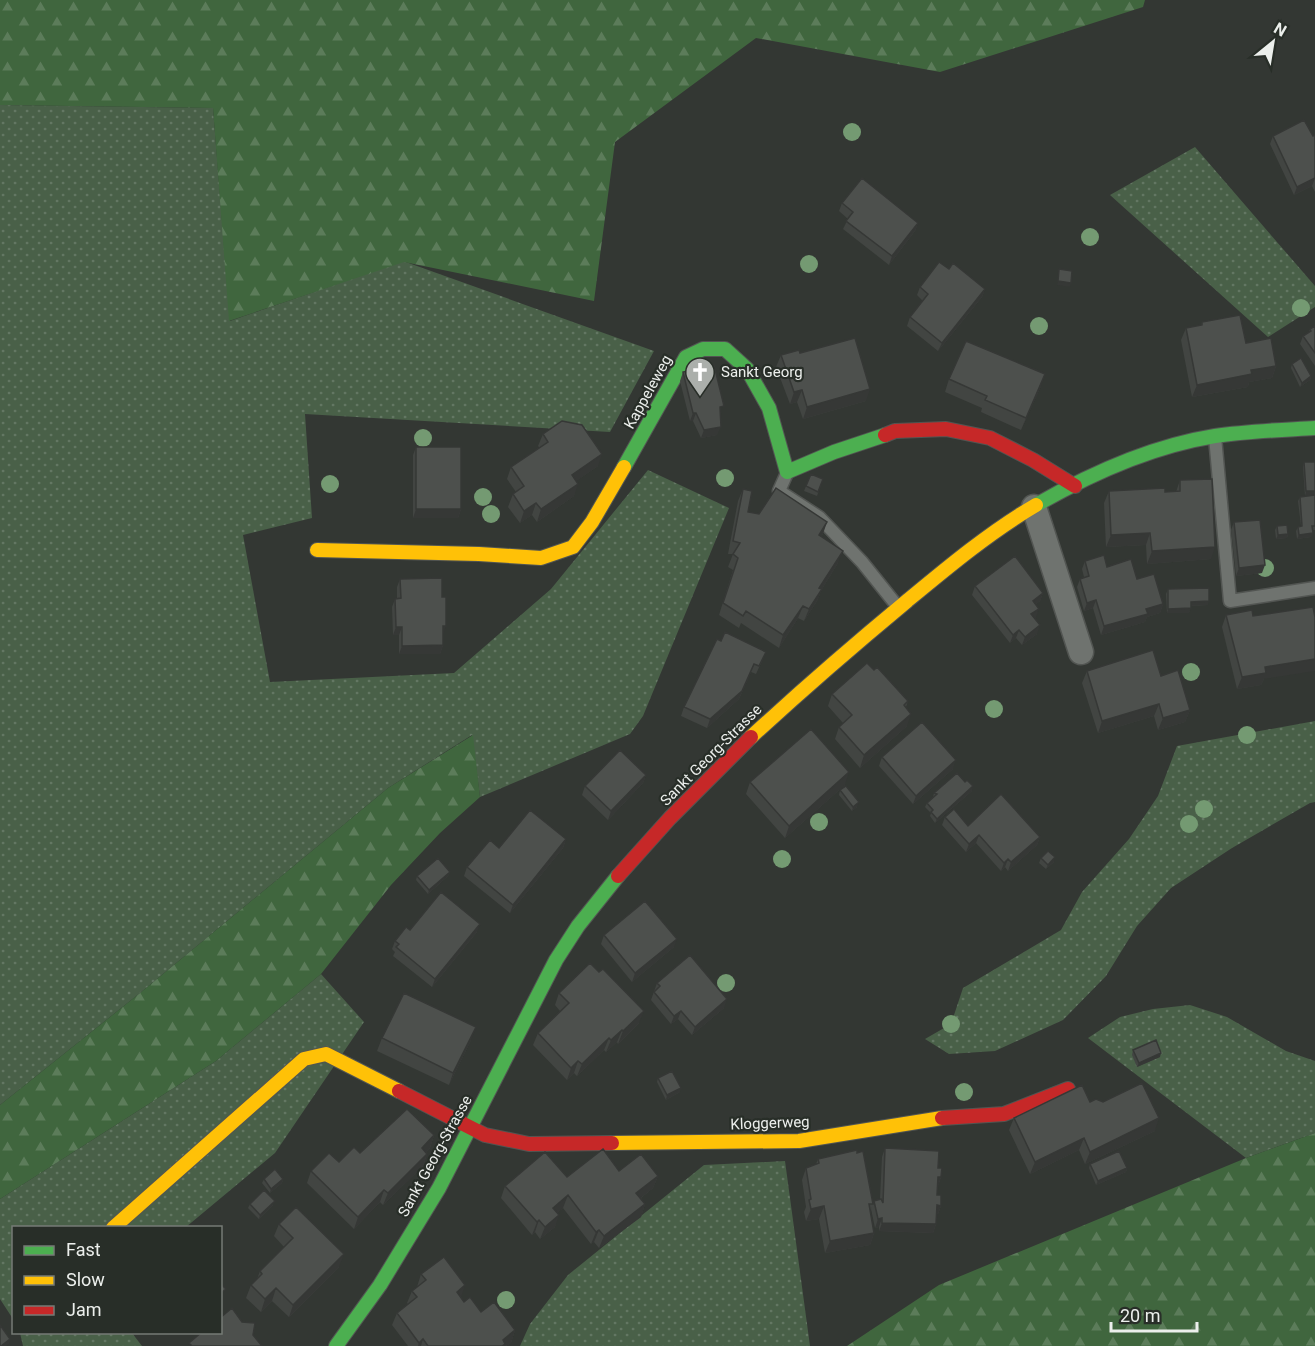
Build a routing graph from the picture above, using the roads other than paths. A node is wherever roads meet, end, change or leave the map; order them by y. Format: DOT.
graph roads {
  1 [pos="1315,428"];
  2 [pos="1215,437"];
  3 [pos="787,472"];
  4 [pos="1075,486"];
  5 [pos="1034,507"];
  6 [pos="317,550"];
  7 [pos="1315,588"];
  8 [pos="899,608"];
  9 [pos="1082,652"];
  10 [pos="1068,1089"];
  11 [pos="470,1128"];
  12 [pos="114,1226"];
  13 [pos="336,1346"];
  1 -- 2 [label="street, Sankt Georg-Strasse"];
  2 -- 4 [label="street, Sankt Georg-Strasse"];
  2 -- 7 [label="lane"];
  3 -- 4 [label="street"];
  3 -- 6 [label="street, Kappeleweg"];
  3 -- 8 [label="lane"];
  4 -- 5 [label="street, Sankt Georg-Strasse"];
  5 -- 8 [label="street, Sankt Georg-Strasse"];
  5 -- 9 [label="street"];
  8 -- 11 [label="street, Sankt Georg-Strasse"];
  10 -- 11 [label="street, Kloggerweg"];
  11 -- 12 [label="street, Kloggerweg"];
  11 -- 13 [label="street, Sankt Georg-Strasse"];
}
